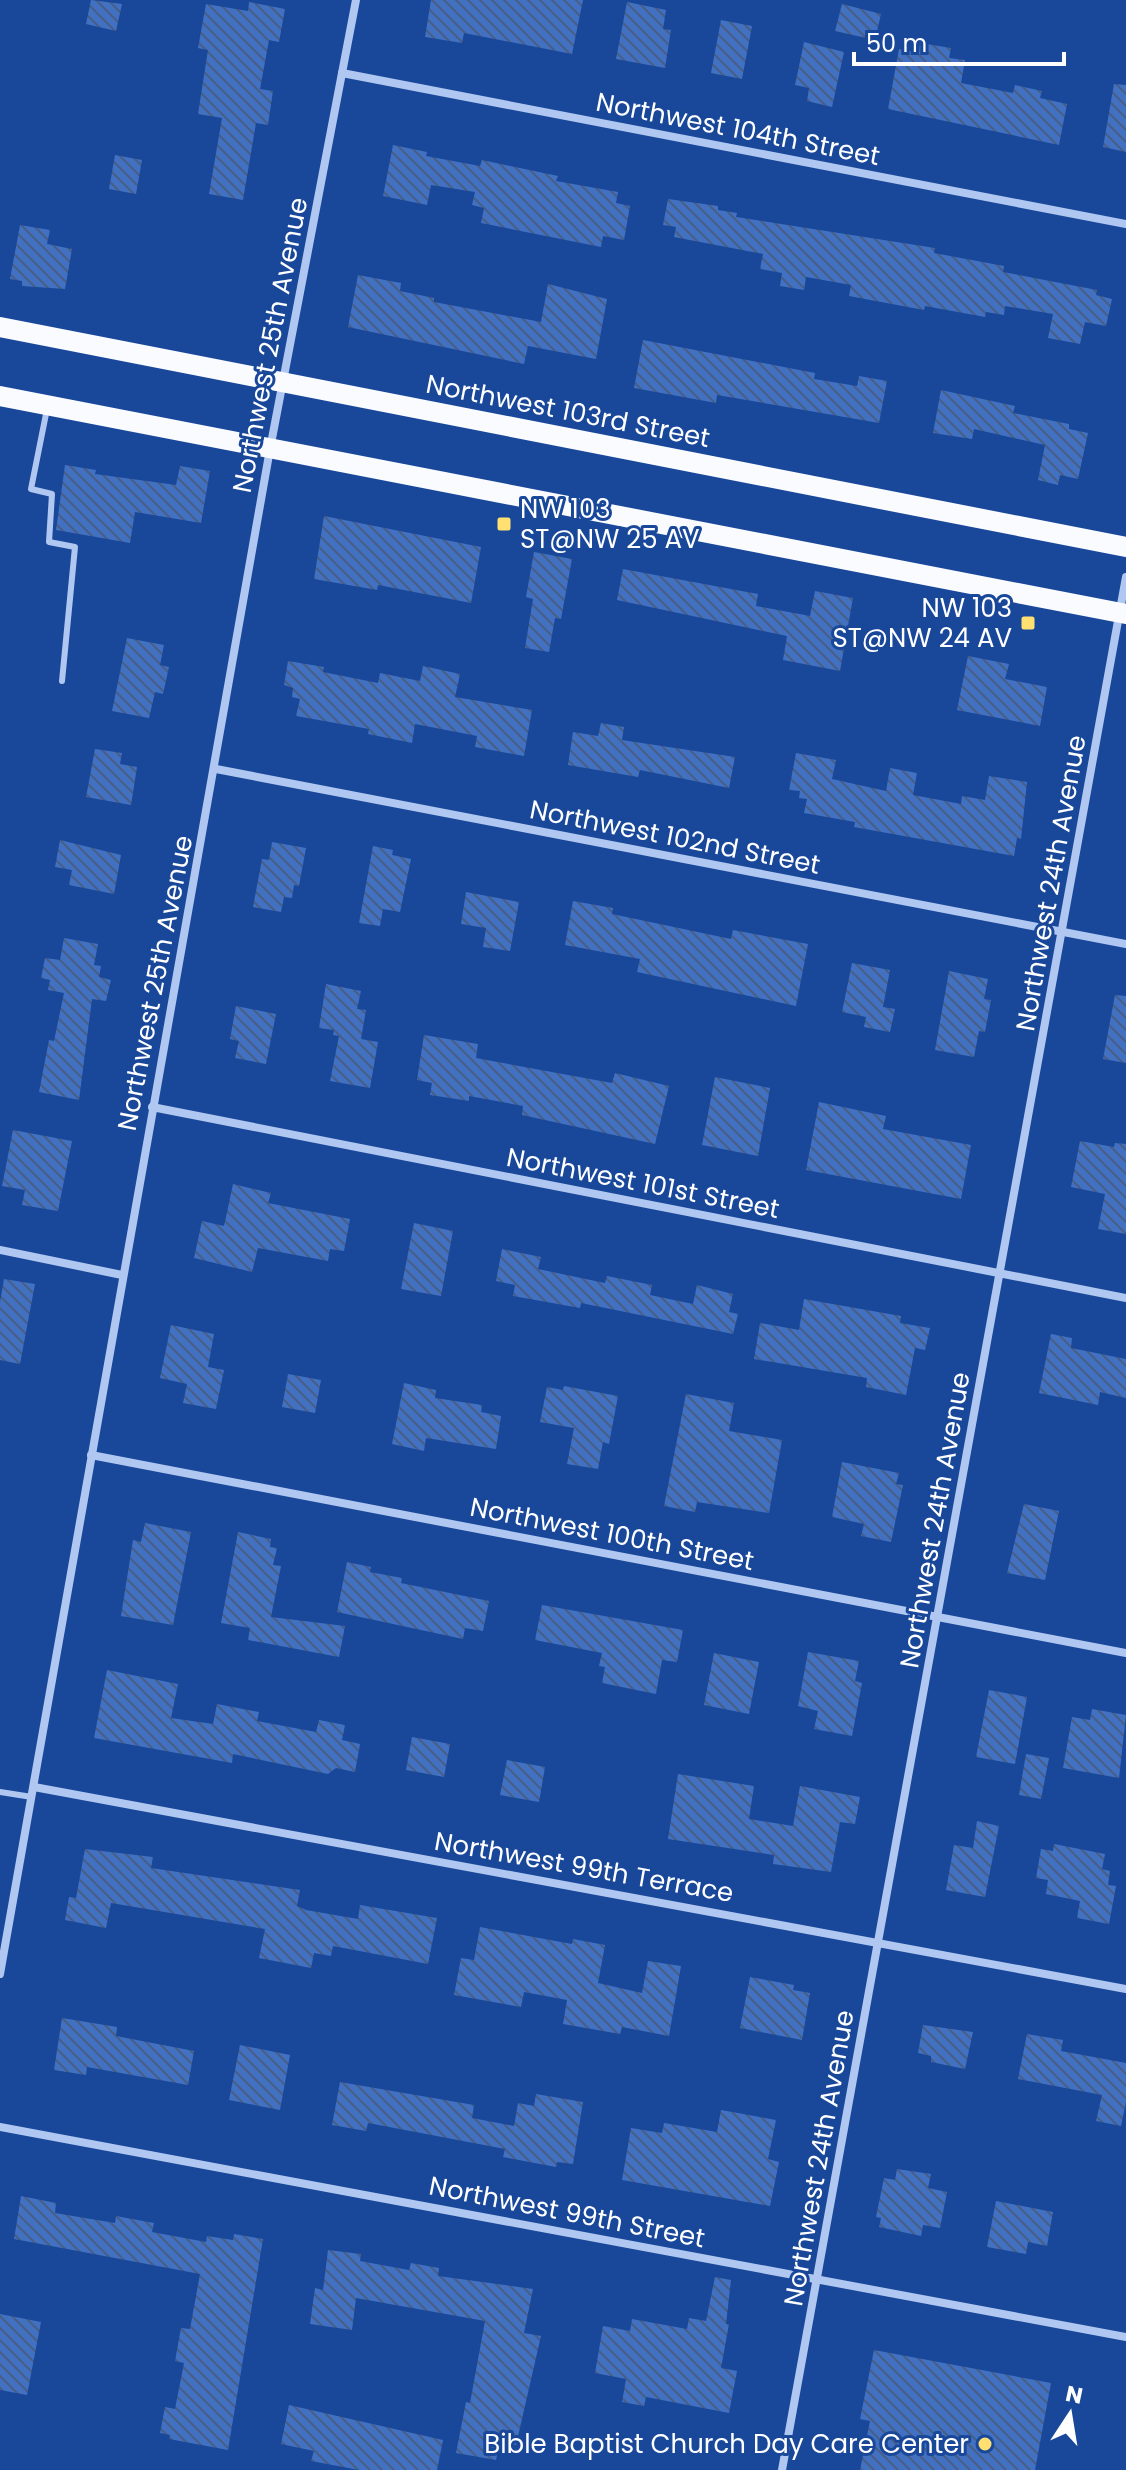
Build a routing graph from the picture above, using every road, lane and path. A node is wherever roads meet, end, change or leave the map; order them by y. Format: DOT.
graph roads {
  1 [pos="356,0"];
  2 [pos="342,73"];
  3 [pos="1126,224"];
  4 [pos="0,327"];
  5 [pos="283,382"];
  6 [pos="0,396"];
  7 [pos="48,406"];
  8 [pos="270,449"];
  9 [pos="1126,547"];
  10 [pos="1126,577"];
  11 [pos="1123,613"];
  12 [pos="62,681"];
  13 [pos="216,769"];
  14 [pos="1063,932"];
  15 [pos="1126,944"];
  16 [pos="152,1107"];
  17 [pos="0,1250"];
  18 [pos="1001,1274"];
  19 [pos="122,1275"];
  20 [pos="1126,1298"];
  21 [pos="91,1455"];
  22 [pos="938,1616"];
  23 [pos="1126,1653"];
  24 [pos="34,1787"];
  25 [pos="0,1792"];
  26 [pos="32,1797"];
  27 [pos="879,1941"];
  28 [pos="0,1974"];
  29 [pos="1126,1989"];
  30 [pos="0,2127"];
  31 [pos="817,2279"];
  32 [pos="1126,2337"];
  33 [pos="782,2470"];
  1 -- 2 [label="street, Northwest 25th Avenue"];
  2 -- 3 [label="street, Northwest 104th Street"];
  2 -- 5 [label="street, Northwest 25th Avenue"];
  4 -- 5 [label="main road, Northwest 103rd Street"];
  5 -- 8 [label="street, Northwest 25th Avenue"];
  5 -- 9 [label="main road, Northwest 103rd Street"];
  6 -- 7 [label="main road"];
  7 -- 8 [label="main road"];
  7 -- 12 [label="lane"];
  8 -- 11 [label="main road"];
  8 -- 13 [label="street, Northwest 25th Avenue"];
  10 -- 11 [label="street, Northwest 24th Avenue"];
  11 -- 14 [label="street, Northwest 24th Avenue"];
  13 -- 14 [label="street, Northwest 102nd Street"];
  13 -- 16 [label="street, Northwest 25th Avenue"];
  14 -- 15 [label="street, Northwest 102nd Street"];
  14 -- 18 [label="street, Northwest 24th Avenue"];
  16 -- 18 [label="street, Northwest 101st Street"];
  16 -- 19 [label="street, Northwest 25th Avenue"];
  17 -- 19 [label="street"];
  18 -- 20 [label="street, Northwest 101st Street"];
  18 -- 22 [label="street, Northwest 24th Avenue"];
  19 -- 21 [label="street, Northwest 25th Avenue"];
  21 -- 22 [label="street, Northwest 100th Street"];
  21 -- 24 [label="street, Northwest 25th Avenue"];
  22 -- 23 [label="street, Northwest 100th Street"];
  22 -- 27 [label="street, Northwest 24th Avenue"];
  24 -- 26 [label="street, Northwest 25th Avenue"];
  24 -- 27 [label="street, Northwest 99th Terrace"];
  25 -- 26 [label="lane"];
  26 -- 28 [label="street, Northwest 25th Avenue"];
  27 -- 29 [label="street, Northwest 99th Terrace"];
  27 -- 31 [label="street, Northwest 24th Avenue"];
  30 -- 31 [label="street, Northwest 99th Street"];
  31 -- 32 [label="street, Northwest 99th Street"];
  31 -- 33 [label="street, Northwest 24th Avenue"];
}
